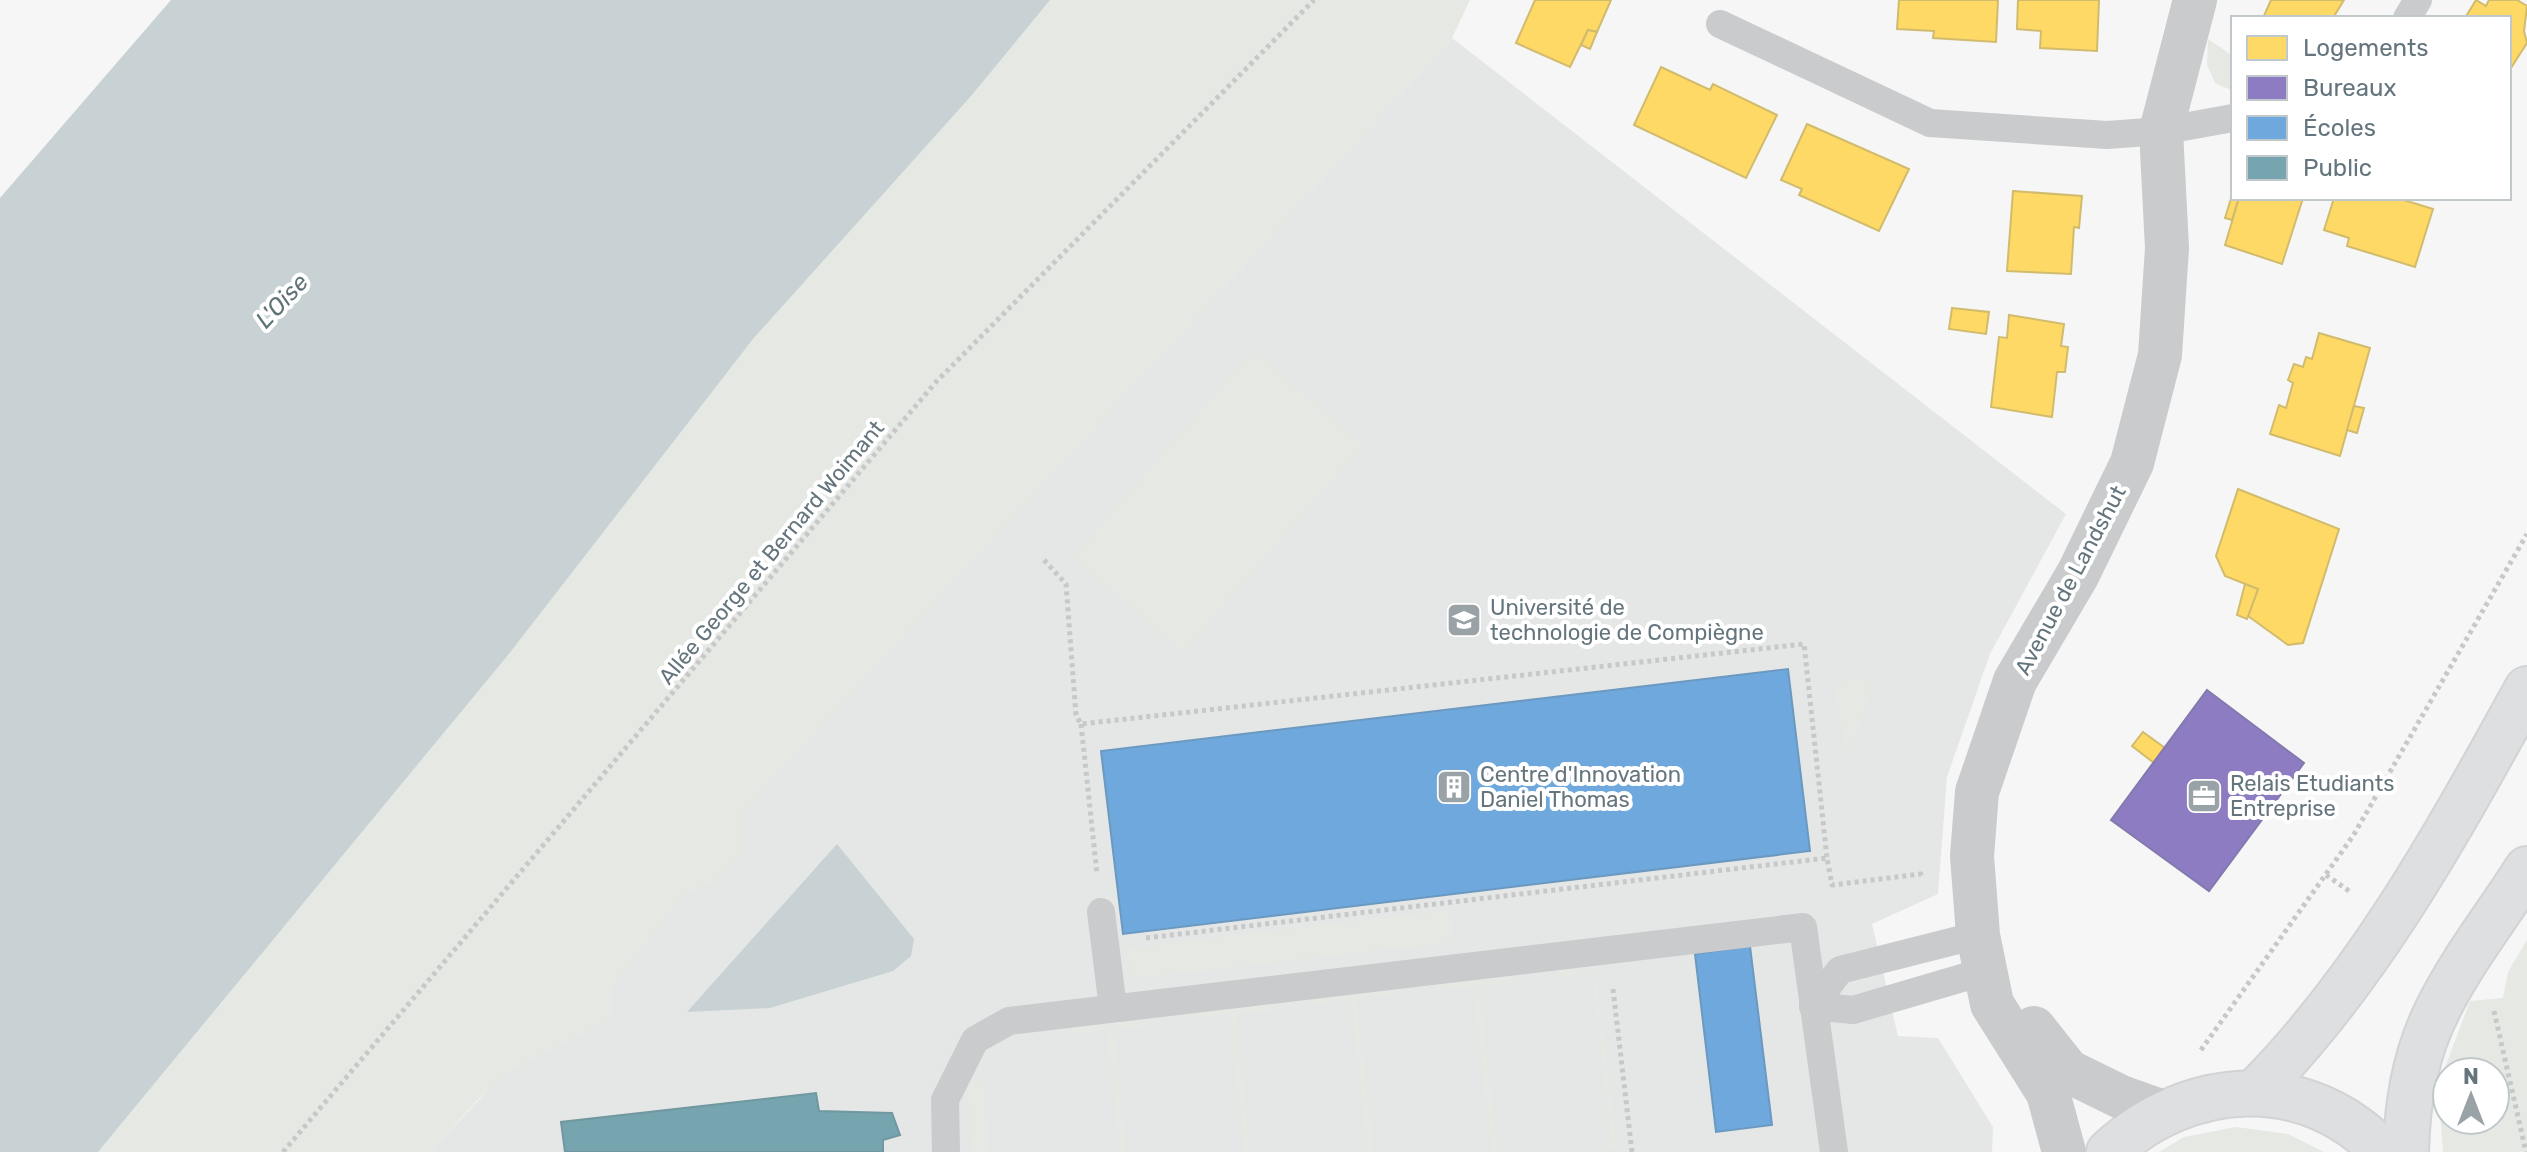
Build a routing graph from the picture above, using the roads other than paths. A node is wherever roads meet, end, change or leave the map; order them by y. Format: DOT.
graph roads {
  1 [pos="2195,0"];
  2 [pos="1720,24"];
  3 [pos="2231,118"];
  4 [pos="2161,131"];
  5 [pos="2527,689"];
  6 [pos="2527,869"];
  7 [pos="1101,912"];
  8 [pos="1982,953"];
  9 [pos="1813,1006"];
  10 [pos="1113,1008"];
  11 [pos="2254,1093"];
  12 [pos="2163,1112"];
  13 [pos="946,1152"];
  14 [pos="1834,1152"];
  15 [pos="2064,1152"];
  16 [pos="2109,1152"];
  17 [pos="2383,1152"];
  18 [pos="2406,1152"];
  1 -- 4 [label="street, Avenue de Landshut"];
  2 -- 4 [label="lane"];
  3 -- 4 [label="lane"];
  4 -- 8 [label="street, Avenue de Landshut"];
  5 -- 11 [label="main road"];
  6 -- 18 [label="main road"];
  7 -- 10 [label="lane"];
  8 -- 9 [label="lane"];
  8 -- 9 [label="lane"];
  8 -- 12 [label="street"];
  8 -- 15 [label="street, Avenue de Landshut"];
  9 -- 10 [label="lane"];
  9 -- 14 [label="lane"];
  10 -- 13 [label="lane"];
  11 -- 12 [label="main road"];
  11 -- 17 [label="main road"];
  12 -- 16 [label="main road"];
}
